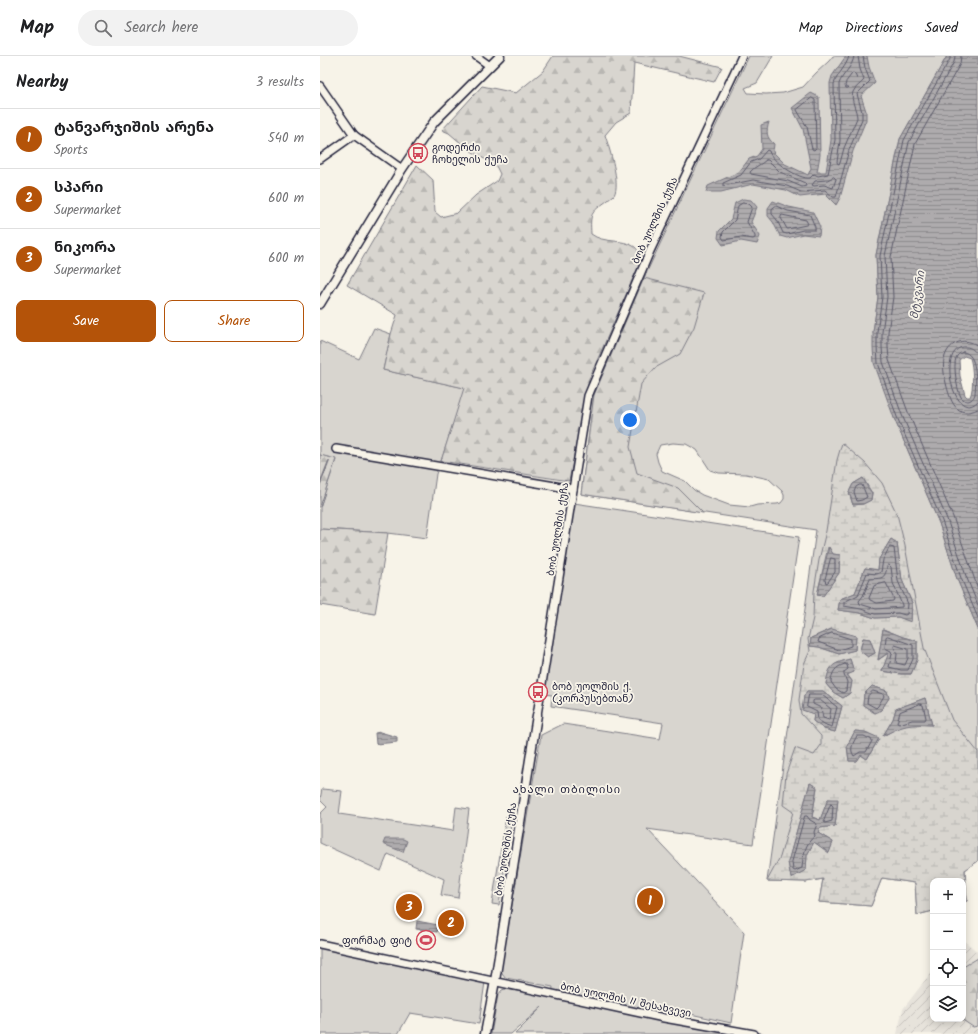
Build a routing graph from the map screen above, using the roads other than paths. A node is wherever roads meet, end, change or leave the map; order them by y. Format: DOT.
graph roads {
  1 [pos="476,56"];
  2 [pos="500,56"];
  3 [pos="742,56"];
  4 [pos="490,66"];
  5 [pos="320,86"];
  6 [pos="354,135"];
  7 [pos="320,159"];
  8 [pos="402,169"];
  9 [pos="320,304"];
  10 [pos="336,449"];
  11 [pos="573,489"];
  12 [pos="537,715"];
  13 [pos="320,944"];
  14 [pos="495,981"];
  15 [pos="485,1034"];
  16 [pos="754,1034"];
  1 -- 4 [label="street"];
  2 -- 4 [label="street"];
  3 -- 11 [label="street, ბობ უოლშის ქუჩა"];
  4 -- 8 [label="street"];
  5 -- 6 [label="street"];
  6 -- 7 [label="street"];
  6 -- 8 [label="street"];
  8 -- 9 [label="street"];
  10 -- 11 [label="street"];
  11 -- 12 [label="street, ბობ უოლშის ქუჩა"];
  12 -- 14 [label="street, ბობ უოლშის ქუჩა"];
  13 -- 14 [label="street, ბობ უოლშის II შესახვევი"];
  14 -- 15 [label="street, ბობ უოლშის ქუჩა"];
  14 -- 16 [label="street, ბობ უოლშის II შესახვევი"];
}
